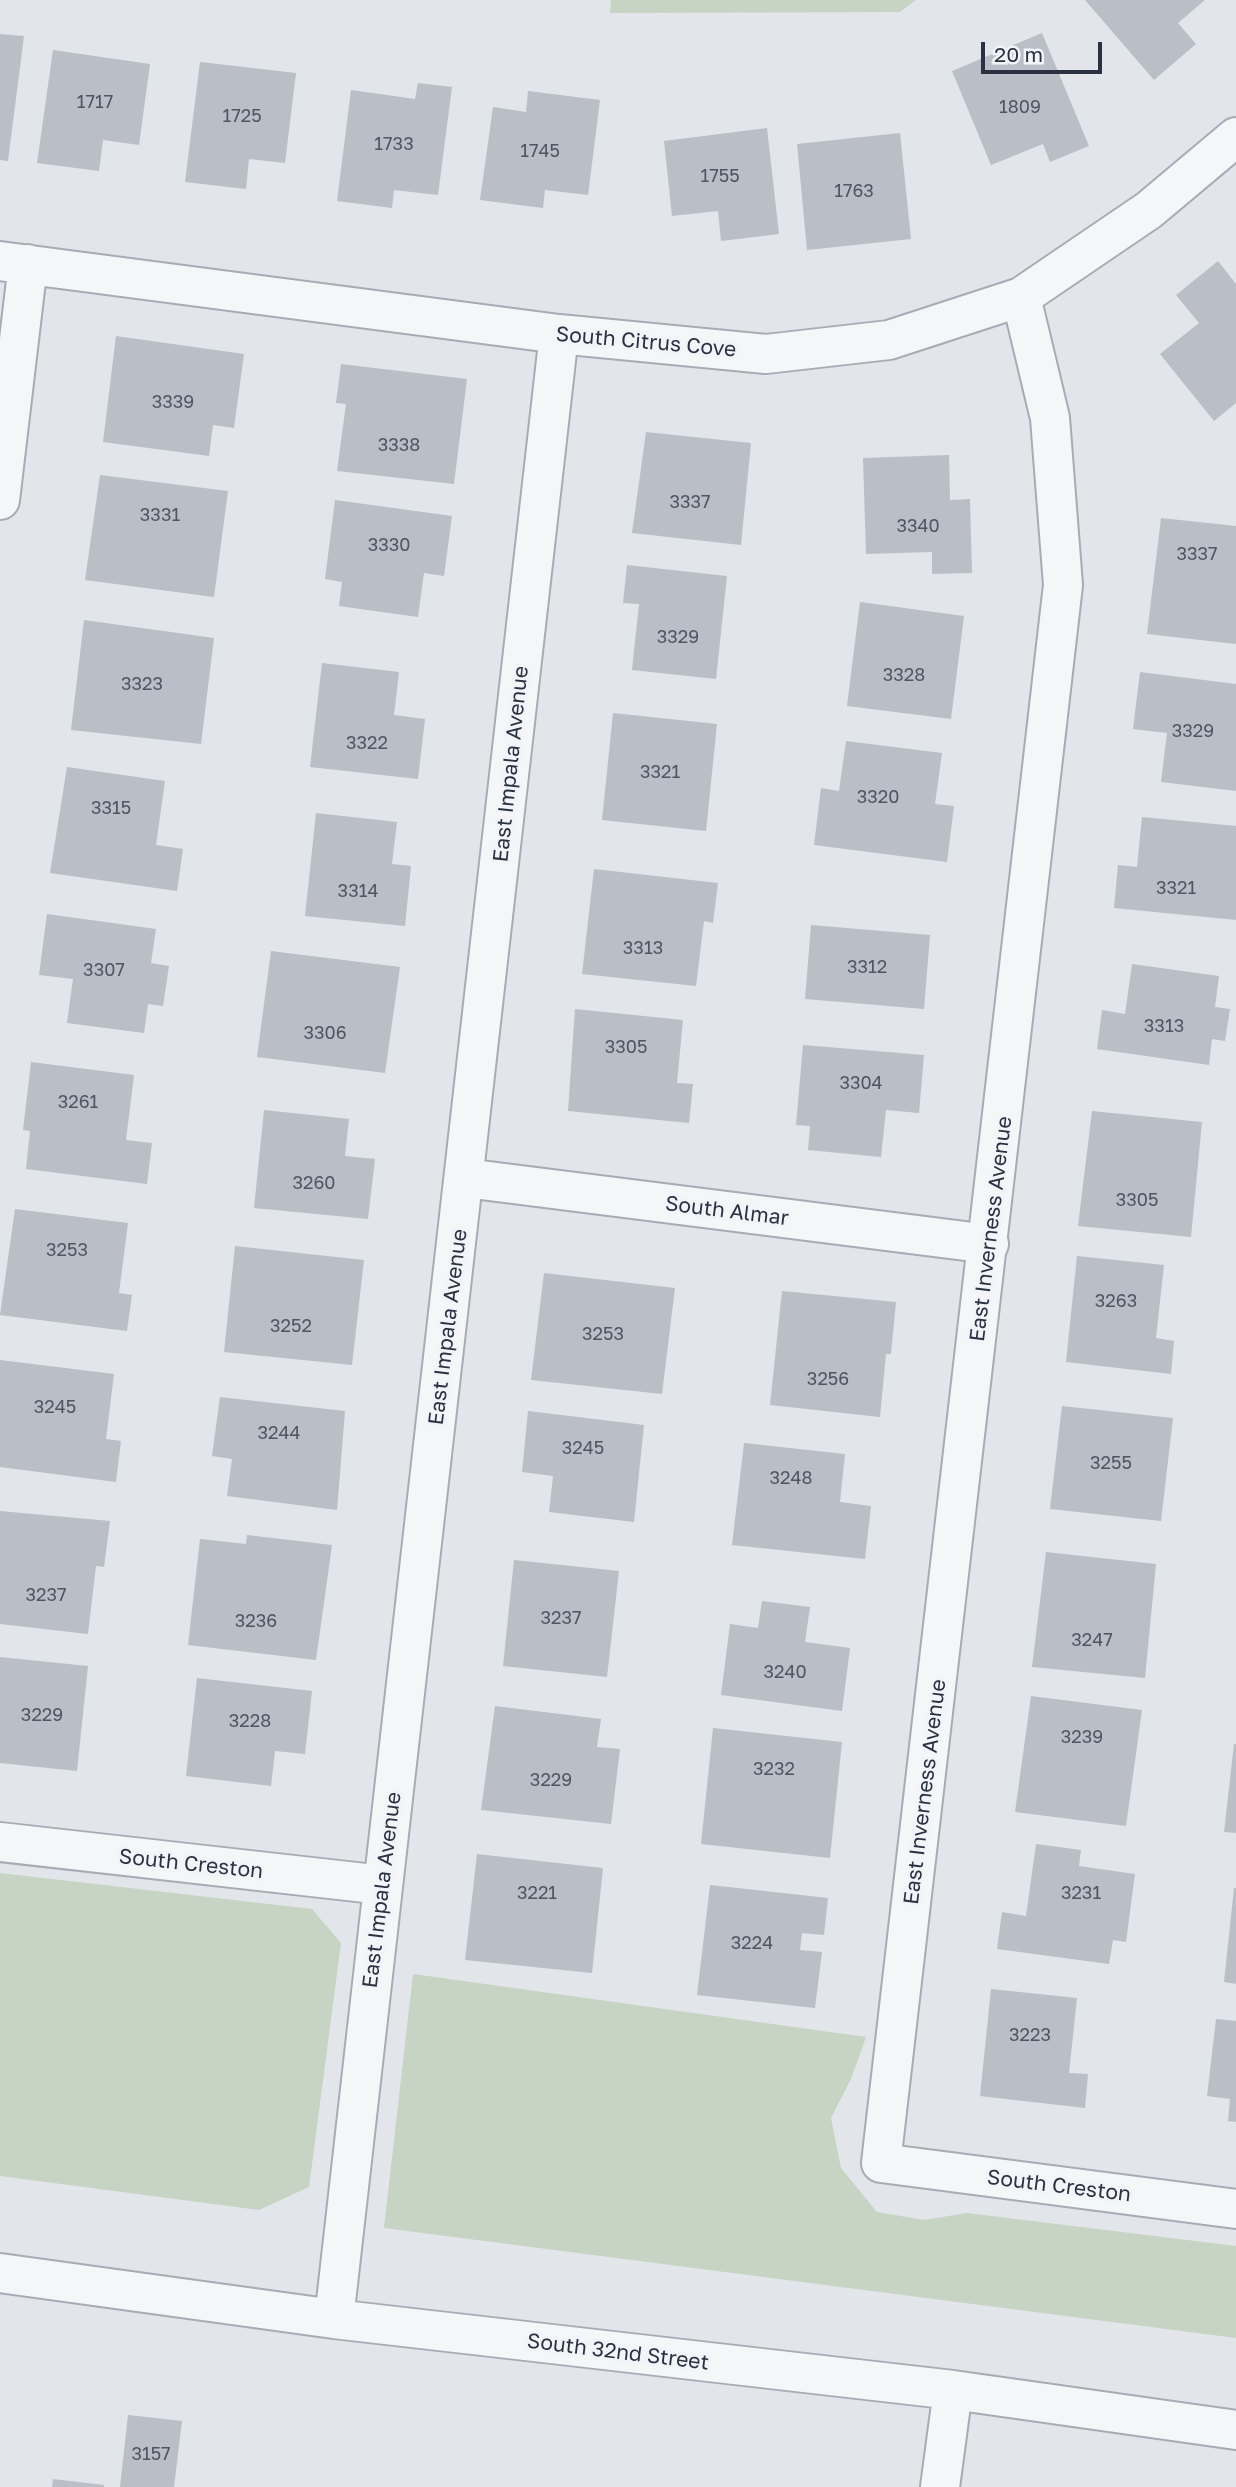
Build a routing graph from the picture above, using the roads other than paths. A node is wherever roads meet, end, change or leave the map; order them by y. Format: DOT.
graph roads {
  1 [pos="1236,137"];
  2 [pos="14,263"];
  3 [pos="1021,297"];
  4 [pos="559,334"];
  5 [pos="0,500"];
  6 [pos="466,1178"];
  7 [pos="989,1244"];
  8 [pos="0,1842"];
  9 [pos="383,1885"];
  10 [pos="881,2163"];
  11 [pos="1236,2209"];
  12 [pos="0,2273"];
  13 [pos="334,2319"];
  14 [pos="953,2390"];
  15 [pos="1236,2430"];
  16 [pos="940,2487"];
  1 -- 3 [label="street, South Citrus Cove"];
  2 -- 4 [label="street, South Citrus Cove"];
  2 -- 5 [label="street"];
  3 -- 4 [label="street, South Citrus Cove"];
  3 -- 7 [label="street, East Inverness Avenue"];
  4 -- 6 [label="street, East Impala Avenue"];
  6 -- 7 [label="street, South Almar"];
  6 -- 9 [label="street, East Impala Avenue"];
  7 -- 10 [label="street, East Inverness Avenue"];
  8 -- 9 [label="street, South Creston"];
  9 -- 13 [label="street, East Impala Avenue"];
  10 -- 11 [label="street, South Creston"];
  12 -- 13 [label="street, South 32nd Street"];
  13 -- 14 [label="street, South 32nd Street"];
  14 -- 15 [label="street, South 32nd Street"];
  14 -- 16 [label="street"];
}
